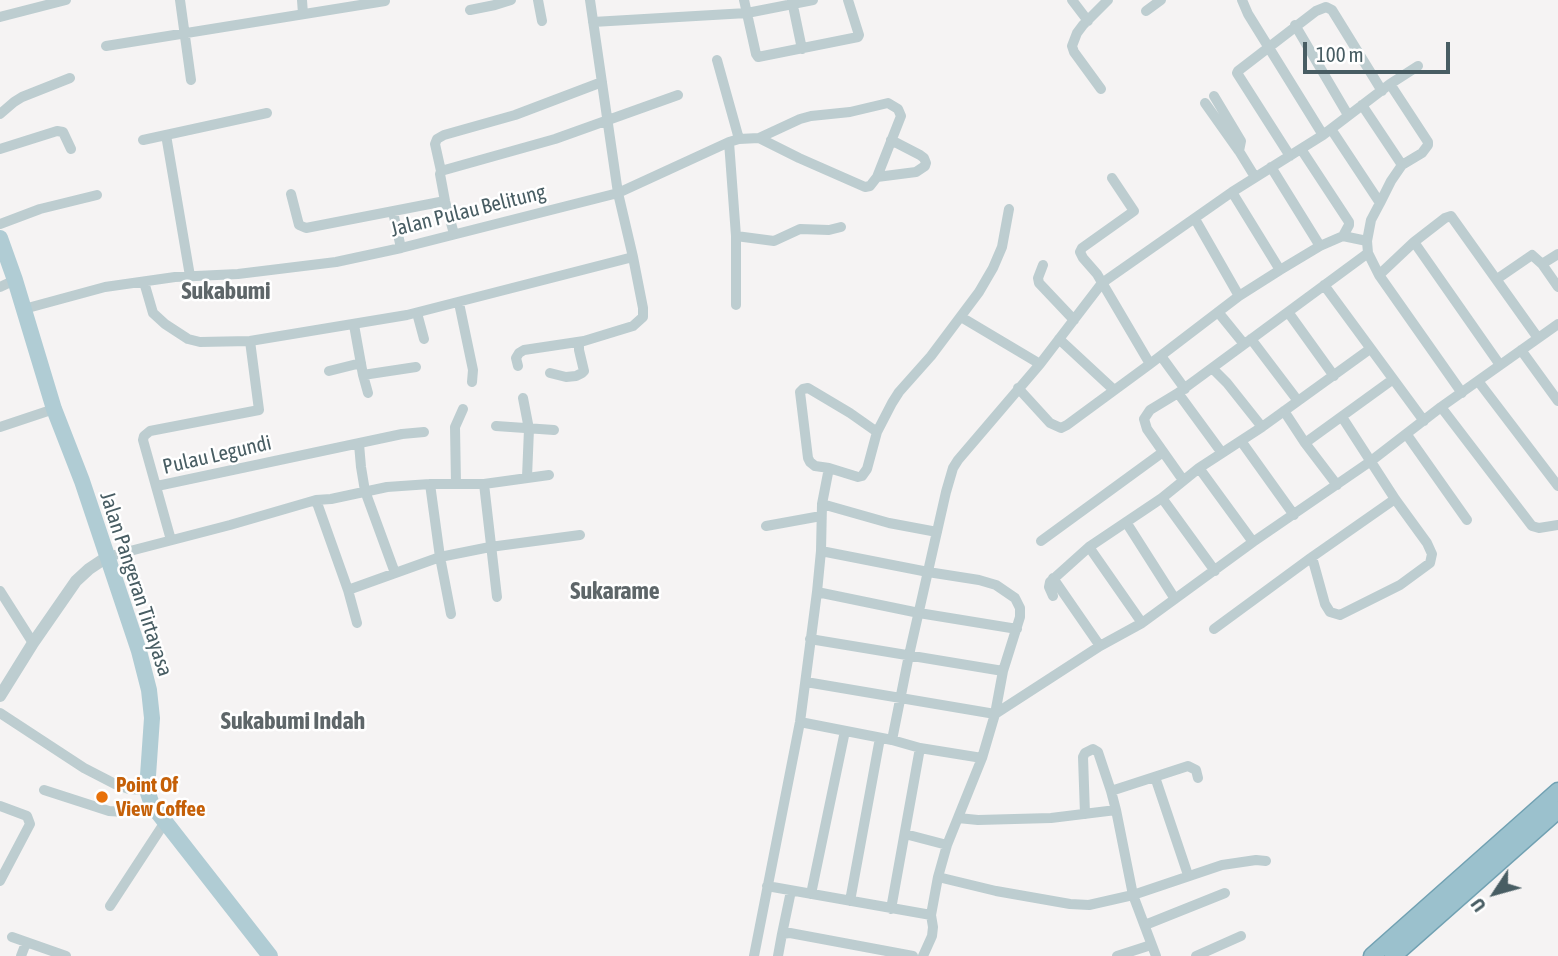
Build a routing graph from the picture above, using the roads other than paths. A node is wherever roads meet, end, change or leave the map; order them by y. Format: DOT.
graph roads {
  1 [pos="66,0"];
  2 [pos="180,0"];
  3 [pos="302,0"];
  4 [pos="511,0"];
  5 [pos="538,0"];
  6 [pos="590,0"];
  7 [pos="744,0"];
  8 [pos="813,0"];
  9 [pos="848,0"];
  10 [pos="1072,0"];
  11 [pos="1108,0"];
  12 [pos="1161,0"];
  13 [pos="1242,0"];
  14 [pos="385,1"];
  15 [pos="792,2"];
  16 [pos="335,4"];
  17 [pos="470,10"];
  18 [pos="1146,11"];
  19 [pos="747,13"];
  20 [pos="303,14"];
  21 [pos="0,17"];
  22 [pos="542,21"];
  23 [pos="593,22"];
  24 [pos="1088,22"];
  25 [pos="1295,26"];
  26 [pos="185,33"];
  27 [pos="106,46"];
  28 [pos="1269,47"];
  29 [pos="802,49"];
  30 [pos="717,60"];
  31 [pos="1418,66"];
  32 [pos="70,78"];
  33 [pos="191,80"];
  34 [pos="602,82"];
  35 [pos="1386,88"];
  36 [pos="1101,89"];
  37 [pos="678,94"];
  38 [pos="1214,96"];
  39 [pos="1205,103"];
  40 [pos="1362,105"];
  41 [pos="267,113"];
  42 [pos="0,114"];
  43 [pos="1348,115"];
  44 [pos="608,120"];
  45 [pos="1327,132"];
  46 [pos="166,135"];
  47 [pos="759,138"];
  48 [pos="143,140"];
  49 [pos="891,140"];
  50 [pos="734,141"];
  51 [pos="0,149"];
  52 [pos="71,149"];
  53 [pos="1301,149"];
  54 [pos="1239,150"];
  55 [pos="1290,156"];
  56 [pos="1402,164"];
  57 [pos="1271,167"];
  58 [pos="442,171"];
  59 [pos="877,177"];
  60 [pos="1255,177"];
  61 [pos="1112,178"];
  62 [pos="1232,192"];
  63 [pos="618,193"];
  64 [pos="291,194"];
  65 [pos="97,195"];
  66 [pos="445,201"];
  67 [pos="1380,203"];
  68 [pos="1010,209"];
  69 [pos="393,212"];
  70 [pos="1195,219"];
  71 [pos="1371,220"];
  72 [pos="0,224"];
  73 [pos="1349,225"];
  74 [pos="841,227"];
  75 [pos="454,234"];
  76 [pos="736,236"];
  77 [pos="1343,236"];
  78 [pos="0,238"];
  79 [pos="1367,241"];
  80 [pos="1414,242"];
  81 [pos="1320,246"];
  82 [pos="401,248"];
  83 [pos="1368,253"];
  84 [pos="1558,254"];
  85 [pos="633,257"];
  86 [pos="1542,264"];
  87 [pos="1043,265"];
  88 [pos="1280,270"];
  89 [pos="1379,275"];
  90 [pos="190,276"];
  91 [pos="1497,279"];
  92 [pos="144,282"];
  93 [pos="7,283"];
  94 [pos="1102,283"];
  95 [pos="1324,285"];
  96 [pos="1558,287"];
  97 [pos="1239,296"];
  98 [pos="459,303"];
  99 [pos="736,304"];
  100 [pos="24,309"];
  101 [pos="1288,312"];
  102 [pos="417,313"];
  103 [pos="1218,313"];
  104 [pos="961,317"];
  105 [pos="1074,320"];
  106 [pos="1558,324"];
  107 [pos="354,325"];
  108 [pos="1538,338"];
  109 [pos="1059,339"];
  110 [pos="424,340"];
  111 [pos="250,341"];
  112 [pos="579,342"];
  113 [pos="1248,342"];
  114 [pos="1370,349"];
  115 [pos="1521,350"];
  116 [pos="1161,356"];
  117 [pos="361,363"];
  118 [pos="1040,364"];
  119 [pos="1150,364"];
  120 [pos="1500,365"];
  121 [pos="518,366"];
  122 [pos="416,367"];
  123 [pos="1212,368"];
  124 [pos="329,371"];
  125 [pos="550,373"];
  126 [pos="363,374"];
  127 [pos="1334,376"];
  128 [pos="1392,380"];
  129 [pos="1478,381"];
  130 [pos="471,382"];
  131 [pos="1018,388"];
  132 [pos="1114,390"];
  133 [pos="1182,391"];
  134 [pos="368,393"];
  135 [pos="1462,393"];
  136 [pos="523,398"];
  137 [pos="1298,401"];
  138 [pos="1558,401"];
  139 [pos="1441,407"];
  140 [pos="54,409"];
  141 [pos="463,409"];
  142 [pos="1284,411"];
  143 [pos="1342,417"];
  144 [pos="1424,421"];
  145 [pos="496,426"];
  146 [pos="0,427"];
  147 [pos="1262,428"];
  148 [pos="529,429"];
  149 [pos="554,430"];
  150 [pos="424,432"];
  151 [pos="877,432"];
  152 [pos="1406,435"];
  153 [pos="1241,441"];
  154 [pos="1305,443"];
  155 [pos="359,444"];
  156 [pos="1163,452"];
  157 [pos="1222,453"];
  158 [pos="1371,461"];
  159 [pos="829,468"];
  160 [pos="1199,468"];
  161 [pos="549,475"];
  162 [pos="527,477"];
  163 [pos="1184,480"];
  164 [pos="430,484"];
  165 [pos="456,484"];
  166 [pos="484,484"];
  167 [pos="1337,485"];
  168 [pos="157,486"];
  169 [pos="1558,486"];
  170 [pos="365,491"];
  171 [pos="1162,498"];
  172 [pos="1395,499"];
  173 [pos="316,500"];
  174 [pos="822,503"];
  175 [pos="1294,515"];
  176 [pos="821,516"];
  177 [pos="1467,520"];
  178 [pos="1126,522"];
  179 [pos="1558,525"];
  180 [pos="766,526"];
  181 [pos="937,532"];
  182 [pos="580,535"];
  183 [pos="171,540"];
  184 [pos="1041,541"];
  185 [pos="1252,542"];
  186 [pos="490,547"];
  187 [pos="1089,547"];
  188 [pos="821,551"];
  189 [pos="107,557"];
  190 [pos="440,557"];
  191 [pos="1311,557"];
  192 [pos="1215,571"];
  193 [pos="928,572"];
  194 [pos="395,573"];
  195 [pos="1053,578"];
  196 [pos="348,590"];
  197 [pos="817,592"];
  198 [pos="1,594"];
  199 [pos="1053,596"];
  200 [pos="497,597"];
  201 [pos="1175,599"];
  202 [pos="451,614"];
  203 [pos="919,614"];
  204 [pos="357,623"];
  205 [pos="1142,623"];
  206 [pos="1017,629"];
  207 [pos="1214,629"];
  208 [pos="810,639"];
  209 [pos="33,643"];
  210 [pos="1100,646"];
  211 [pos="909,655"];
  212 [pos="1003,671"];
  213 [pos="806,682"];
  214 [pos="0,696"];
  215 [pos="901,699"];
  216 [pos="0,713"];
  217 [pos="995,715"];
  218 [pos="800,722"];
  219 [pos="845,731"];
  220 [pos="880,738"];
  221 [pos="892,740"];
  222 [pos="919,748"];
  223 [pos="982,758"];
  224 [pos="1155,777"];
  225 [pos="1198,778"];
  226 [pos="44,790"];
  227 [pos="1111,791"];
  228 [pos="1558,791"];
  229 [pos="149,797"];
  230 [pos="0,806"];
  231 [pos="1116,810"];
  232 [pos="1558,810"];
  233 [pos="1085,814"];
  234 [pos="958,818"];
  235 [pos="165,822"];
  236 [pos="905,834"];
  237 [pos="947,845"];
  238 [pos="1503,850"];
  239 [pos="1266,861"];
  240 [pos="1481,869"];
  241 [pos="1188,875"];
  242 [pos="938,877"];
  243 [pos="0,881"];
  244 [pos="767,886"];
  245 [pos="792,891"];
  246 [pos="1225,892"];
  247 [pos="811,894"];
  248 [pos="1133,895"];
  249 [pos="850,901"];
  250 [pos="110,906"];
  251 [pos="891,909"];
  252 [pos="931,915"];
  253 [pos="1145,925"];
  254 [pos="782,934"];
  255 [pos="1241,936"];
  256 [pos="12,937"];
  257 [pos="26,943"];
  258 [pos="1151,945"];
  259 [pos="21,956"];
  260 [pos="66,956"];
  261 [pos="270,956"];
  262 [pos="754,956"];
  263 [pos="778,956"];
  264 [pos="913,956"];
  265 [pos="923,956"];
  266 [pos="1117,956"];
  267 [pos="1156,956"];
  268 [pos="1196,956"];
  269 [pos="1373,956"];
  270 [pos="1393,956"];
  1 -- 21 [label="street"];
  2 -- 26 [label="street"];
  3 -- 20 [label="street"];
  4 -- 17 [label="street"];
  5 -- 22 [label="street"];
  6 -- 23 [label="street"];
  7 -- 19 [label="street"];
  8 -- 15 [label="street"];
  9 -- 29 [label="street"];
  10 -- 24 [label="street"];
  11 -- 24 [label="street"];
  12 -- 18 [label="street"];
  13 -- 28 [label="street"];
  14 -- 16 [label="street"];
  15 -- 19 [label="street"];
  15 -- 29 [label="street"];
  16 -- 20 [label="street"];
  19 -- 23 [label="street"];
  19 -- 29 [label="street"];
  20 -- 26 [label="street"];
  23 -- 34 [label="street"];
  24 -- 36 [label="street"];
  25 -- 28 [label="street"];
  25 -- 35 [label="street"];
  25 -- 43 [label="street"];
  26 -- 27 [label="street"];
  26 -- 33 [label="street"];
  28 -- 45 [label="street"];
  28 -- 55 [label="street"];
  30 -- 50 [label="street"];
  31 -- 35 [label="street"];
  32 -- 42 [label="street"];
  34 -- 44 [label="street"];
  34 -- 58 [label="street"];
  35 -- 40 [label="street"];
  35 -- 56 [label="street"];
  37 -- 44 [label="street"];
  38 -- 54 [label="street"];
  39 -- 54 [label="street"];
  40 -- 43 [label="street"];
  40 -- 56 [label="street"];
  41 -- 46 [label="street"];
  43 -- 45 [label="street"];
  44 -- 58 [label="street"];
  44 -- 63 [label="street"];
  45 -- 53 [label="street"];
  45 -- 67 [label="street"];
  46 -- 48 [label="street"];
  46 -- 90 [label="street"];
  47 -- 49 [label="street, Jalan Pulau Belitung"];
  47 -- 50 [label="street, Jalan Pulau Belitung"];
  47 -- 59 [label="street"];
  49 -- 59 [label="street"];
  49 -- 59 [label="street"];
  50 -- 63 [label="street, Jalan Pulau Belitung"];
  50 -- 76 [label="street"];
  51 -- 52 [label="street"];
  53 -- 55 [label="street"];
  53 -- 73 [label="street"];
  54 -- 60 [label="street"];
  55 -- 57 [label="street"];
  56 -- 67 [label="street"];
  57 -- 60 [label="street"];
  57 -- 81 [label="street"];
  58 -- 66 [label="street"];
  60 -- 62 [label="street"];
  61 -- 94 [label="street"];
  62 -- 70 [label="street"];
  62 -- 88 [label="street"];
  63 -- 75 [label="street, Jalan Pulau Belitung"];
  63 -- 85 [label="street"];
  64 -- 69 [label="street"];
  65 -- 72 [label="street"];
  66 -- 69 [label="street"];
  66 -- 75 [label="street"];
  67 -- 71 [label="street"];
  68 -- 104 [label="street"];
  69 -- 82 [label="street"];
  70 -- 94 [label="street"];
  70 -- 97 [label="street"];
  71 -- 73 [label="street"];
  71 -- 79 [label="street"];
  73 -- 77 [label="street"];
  74 -- 76 [label="street"];
  75 -- 82 [label="street, Jalan Pulau Belitung"];
  76 -- 99 [label="street"];
  77 -- 79 [label="street"];
  77 -- 81 [label="street"];
  78 -- 93 [label="main road, Jalan Pangeran Tirtayasa"];
  79 -- 83 [label="street"];
  80 -- 89 [label="street"];
  80 -- 91 [label="street"];
  80 -- 120 [label="street"];
  81 -- 88 [label="street"];
  82 -- 90 [label="street, Jalan Pulau Belitung"];
  83 -- 89 [label="street"];
  83 -- 95 [label="street"];
  84 -- 86 [label="street"];
  85 -- 98 [label="street"];
  85 -- 112 [label="street"];
  86 -- 91 [label="street"];
  86 -- 96 [label="street"];
  87 -- 105 [label="street"];
  88 -- 97 [label="street"];
  89 -- 135 [label="street"];
  90 -- 92 [label="street, Jalan Pulau Belitung"];
  91 -- 108 [label="street"];
  92 -- 100 [label="street, Jalan Pulau Belitung"];
  92 -- 111 [label="street"];
  93 -- 100 [label="main road, Jalan Pangeran Tirtayasa"];
  94 -- 105 [label="street"];
  94 -- 119 [label="street"];
  95 -- 101 [label="street"];
  95 -- 114 [label="street"];
  97 -- 103 [label="street"];
  98 -- 102 [label="street"];
  98 -- 130 [label="street"];
  100 -- 140 [label="main road, Jalan Pangeran Tirtayasa"];
  101 -- 113 [label="street"];
  101 -- 127 [label="street"];
  102 -- 107 [label="street"];
  102 -- 110 [label="street"];
  103 -- 113 [label="street"];
  103 -- 116 [label="street"];
  104 -- 118 [label="street"];
  104 -- 151 [label="street"];
  105 -- 109 [label="street"];
  106 -- 108 [label="street"];
  107 -- 111 [label="street"];
  107 -- 117 [label="street"];
  108 -- 115 [label="street"];
  109 -- 118 [label="street"];
  109 -- 132 [label="street"];
  111 -- 168 [label="street"];
  112 -- 121 [label="street"];
  112 -- 125 [label="street"];
  113 -- 123 [label="street"];
  113 -- 137 [label="street"];
  114 -- 127 [label="street"];
  114 -- 128 [label="street"];
  115 -- 120 [label="street"];
  115 -- 138 [label="street"];
  116 -- 119 [label="street"];
  116 -- 133 [label="street"];
  117 -- 124 [label="street"];
  117 -- 126 [label="street"];
  118 -- 131 [label="street"];
  119 -- 132 [label="street"];
  120 -- 129 [label="street"];
  122 -- 126 [label="street"];
  123 -- 133 [label="street"];
  123 -- 147 [label="street"];
  126 -- 134 [label="street"];
  127 -- 137 [label="street"];
  128 -- 143 [label="street"];
  128 -- 144 [label="street"];
  129 -- 135 [label="street"];
  129 -- 169 [label="street"];
  131 -- 132 [label="street"];
  131 -- 181 [label="street"];
  133 -- 156 [label="street"];
  133 -- 157 [label="street"];
  135 -- 139 [label="street"];
  136 -- 148 [label="street"];
  137 -- 142 [label="street"];
  139 -- 144 [label="street"];
  139 -- 179 [label="street"];
  140 -- 146 [label="street"];
  140 -- 189 [label="main road, Jalan Pangeran Tirtayasa"];
  141 -- 165 [label="street"];
  142 -- 147 [label="street"];
  142 -- 154 [label="street"];
  143 -- 154 [label="street"];
  143 -- 158 [label="street"];
  144 -- 152 [label="street"];
  145 -- 148 [label="street"];
  147 -- 153 [label="street"];
  148 -- 149 [label="street"];
  148 -- 162 [label="street"];
  150 -- 155 [label="street, Pulau Legundi"];
  151 -- 159 [label="street"];
  151 -- 159 [label="street"];
  152 -- 158 [label="street"];
  152 -- 177 [label="street"];
  153 -- 157 [label="street"];
  153 -- 175 [label="street"];
  154 -- 167 [label="street"];
  155 -- 168 [label="street, Pulau Legundi"];
  155 -- 170 [label="street"];
  156 -- 163 [label="street"];
  156 -- 184 [label="street"];
  157 -- 160 [label="street"];
  158 -- 167 [label="street"];
  158 -- 172 [label="street"];
  159 -- 174 [label="street"];
  160 -- 163 [label="street"];
  160 -- 185 [label="street"];
  161 -- 162 [label="street"];
  162 -- 166 [label="street"];
  163 -- 171 [label="street"];
  164 -- 165 [label="street"];
  164 -- 170 [label="street"];
  164 -- 190 [label="street"];
  165 -- 166 [label="street"];
  166 -- 186 [label="street"];
  167 -- 175 [label="street"];
  168 -- 183 [label="street, Pulau Legundi"];
  170 -- 173 [label="street"];
  170 -- 194 [label="street"];
  171 -- 178 [label="street"];
  171 -- 192 [label="street"];
  172 -- 191 [label="street"];
  172 -- 191 [label="street"];
  173 -- 183 [label="street"];
  173 -- 196 [label="street"];
  174 -- 176 [label="street"];
  174 -- 181 [label="street"];
  175 -- 185 [label="street"];
  176 -- 180 [label="street"];
  176 -- 188 [label="street"];
  178 -- 187 [label="street"];
  178 -- 201 [label="street"];
  181 -- 193 [label="street"];
  182 -- 186 [label="street"];
  183 -- 189 [label="street"];
  185 -- 192 [label="street"];
  186 -- 190 [label="street"];
  186 -- 200 [label="street"];
  187 -- 195 [label="street"];
  187 -- 205 [label="street"];
  188 -- 193 [label="street"];
  188 -- 197 [label="street"];
  189 -- 209 [label="street"];
  189 -- 229 [label="main road, Jalan Pangeran Tirtayasa"];
  190 -- 194 [label="street"];
  190 -- 202 [label="street"];
  191 -- 207 [label="street"];
  192 -- 201 [label="street"];
  193 -- 203 [label="street"];
  193 -- 206 [label="street"];
  194 -- 196 [label="street"];
  195 -- 199 [label="street"];
  195 -- 210 [label="street"];
  196 -- 204 [label="street"];
  197 -- 203 [label="street"];
  197 -- 208 [label="street"];
  198 -- 209 [label="street"];
  201 -- 205 [label="street"];
  203 -- 206 [label="street"];
  203 -- 211 [label="street"];
  205 -- 210 [label="street"];
  206 -- 212 [label="street"];
  208 -- 211 [label="street"];
  208 -- 213 [label="street"];
  209 -- 214 [label="street"];
  210 -- 217 [label="street"];
  211 -- 212 [label="street"];
  211 -- 215 [label="street"];
  212 -- 217 [label="street"];
  213 -- 215 [label="street"];
  213 -- 218 [label="street"];
  215 -- 217 [label="street"];
  215 -- 221 [label="street"];
  216 -- 229 [label="street"];
  217 -- 223 [label="street"];
  218 -- 219 [label="street"];
  218 -- 244 [label="street"];
  219 -- 220 [label="street"];
  219 -- 247 [label="street"];
  220 -- 221 [label="street"];
  220 -- 249 [label="street"];
  221 -- 222 [label="street"];
  222 -- 223 [label="street"];
  222 -- 236 [label="street"];
  223 -- 234 [label="street"];
  224 -- 225 [label="street"];
  224 -- 227 [label="street"];
  224 -- 241 [label="street"];
  226 -- 229 [label="street"];
  227 -- 231 [label="street"];
  227 -- 233 [label="street"];
  228 -- 238 [label="highway"];
  229 -- 235 [label="main road"];
  230 -- 243 [label="street"];
  231 -- 233 [label="street"];
  231 -- 248 [label="street"];
  232 -- 238 [label="highway"];
  233 -- 234 [label="street"];
  234 -- 237 [label="street"];
  235 -- 250 [label="street"];
  235 -- 261 [label="main road"];
  236 -- 237 [label="street"];
  236 -- 251 [label="street"];
  237 -- 242 [label="street"];
  238 -- 240 [label="highway"];
  239 -- 241 [label="street"];
  240 -- 269 [label="highway"];
  240 -- 270 [label="highway"];
  241 -- 248 [label="street"];
  242 -- 248 [label="street"];
  242 -- 252 [label="street"];
  244 -- 245 [label="street"];
  244 -- 262 [label="street"];
  245 -- 247 [label="street"];
  245 -- 254 [label="street"];
  246 -- 253 [label="street"];
  247 -- 249 [label="street"];
  248 -- 253 [label="street"];
  249 -- 251 [label="street"];
  251 -- 252 [label="street"];
  252 -- 265 [label="street"];
  253 -- 258 [label="street"];
  254 -- 263 [label="street"];
  254 -- 264 [label="street"];
  255 -- 268 [label="street"];
  256 -- 257 [label="street"];
  257 -- 259 [label="street"];
  257 -- 260 [label="street"];
  258 -- 266 [label="street"];
  258 -- 267 [label="street"];
}
